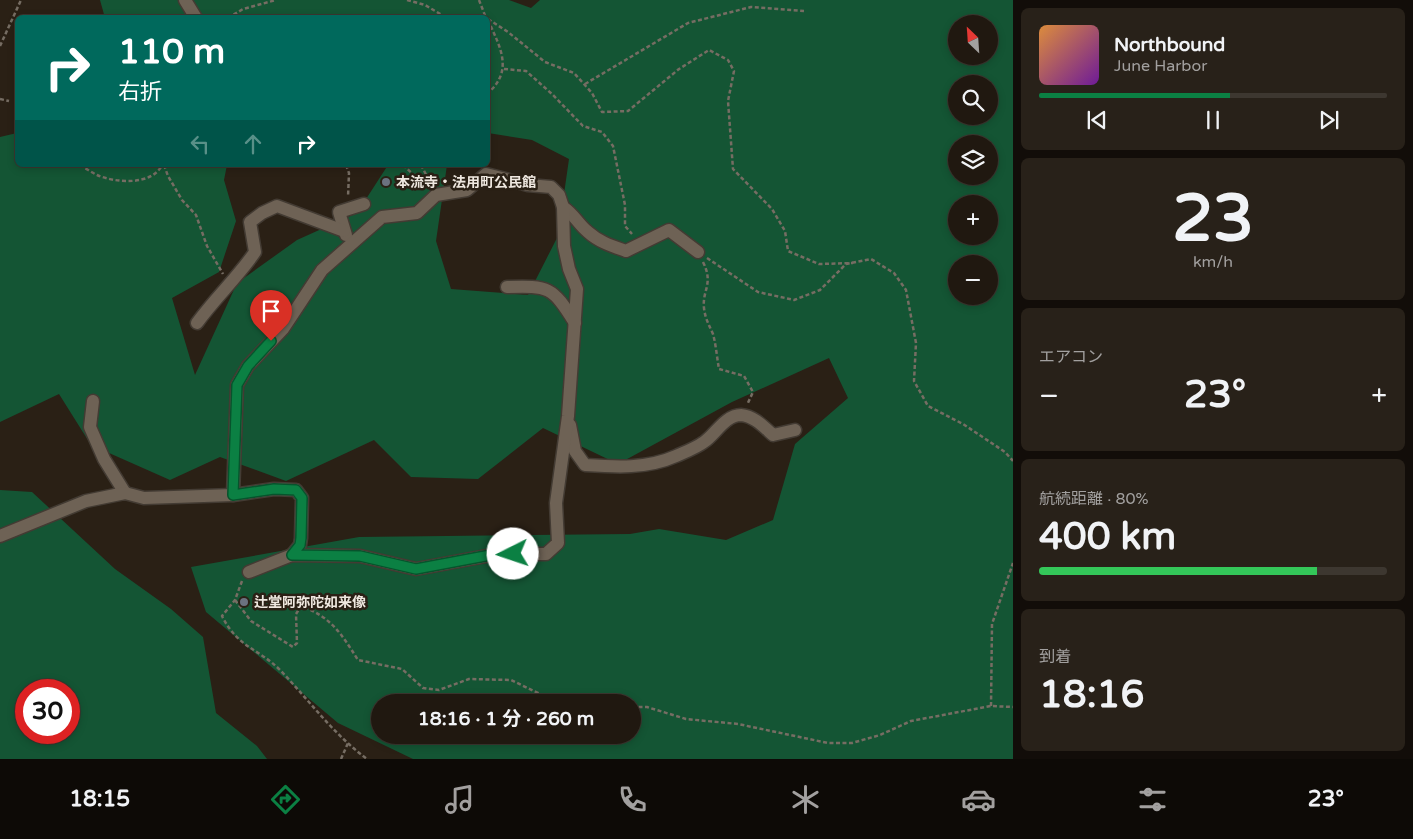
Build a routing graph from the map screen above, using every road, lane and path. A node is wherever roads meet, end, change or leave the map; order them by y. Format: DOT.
graph roads {
  1 [pos="21,0"];
  2 [pos="185,0"];
  3 [pos="276,0"];
  4 [pos="407,0"];
  5 [pos="479,0"];
  6 [pos="804,11"];
  7 [pos="194,15"];
  8 [pos="233,15"];
  9 [pos="442,15"];
  10 [pos="485,15"];
  11 [pos="490,21"];
  12 [pos="490,25"];
  13 [pos="0,46"];
  14 [pos="504,69"];
  15 [pos="585,84"];
  16 [pos="490,91"];
  17 [pos="0,99"];
  18 [pos="9,101"];
  19 [pos="83,167"];
  20 [pos="162,167"];
  21 [pos="164,167"];
  22 [pos="405,167"];
  23 [pos="422,167"];
  24 [pos="436,195"];
  25 [pos="364,204"];
  26 [pos="563,207"];
  27 [pos="344,231"];
  28 [pos="633,235"];
  29 [pos="349,244"];
  30 [pos="698,252"];
  31 [pos="853,263"];
  32 [pos="228,285"];
  33 [pos="507,287"];
  34 [pos="197,323"];
  35 [pos="574,323"];
  36 [pos="93,401"];
  37 [pos="742,415"];
  38 [pos="568,416"];
  39 [pos="795,430"];
  40 [pos="1013,461"];
  41 [pos="125,493"];
  42 [pos="233,495"];
  43 [pos="0,536"];
  44 [pos="292,555"];
  45 [pos="1013,563"];
  46 [pos="249,572"];
  47 [pos="235,600"];
  48 [pos="539,694"];
  49 [pos="991,706"];
  50 [pos="641,707"];
  51 [pos="1013,707"];
  52 [pos="348,743"];
  53 [pos="341,759"];
  54 [pos="367,759"];
  1 -- 13 [label="path"];
  2 -- 7 [label="street"];
  3 -- 8 [label="path"];
  4 -- 9 [label="path"];
  5 -- 10 [label="path"];
  6 -- 15 [label="path"];
  11 -- 15 [label="path"];
  12 -- 14 [label="path"];
  14 -- 16 [label="path"];
  14 -- 28 [label="path"];
  15 -- 31 [label="path"];
  17 -- 18 [label="path"];
  19 -- 20 [label="path"];
  21 -- 32 [label="path"];
  22 -- 24 [label="path"];
  23 -- 24 [label="path"];
  24 -- 26 [label="street"];
  24 -- 29 [label="street"];
  25 -- 27 [label="street"];
  26 -- 30 [label="street"];
  26 -- 35 [label="street"];
  27 -- 29 [label="street"];
  27 -- 32 [label="street"];
  29 -- 42 [label="street"];
  30 -- 31 [label="path"];
  30 -- 37 [label="path"];
  31 -- 40 [label="path"];
  32 -- 34 [label="street"];
  33 -- 35 [label="street"];
  35 -- 38 [label="street"];
  36 -- 41 [label="street"];
  37 -- 38 [label="street"];
  37 -- 39 [label="street"];
  38 -- 44 [label="street"];
  41 -- 42 [label="street"];
  41 -- 43 [label="street"];
  42 -- 44 [label="street"];
  44 -- 46 [label="street"];
  45 -- 49 [label="path"];
  46 -- 47 [label="path"];
  47 -- 48 [label="path"];
  47 -- 52 [label="path"];
  49 -- 50 [label="path"];
  49 -- 51 [label="path"];
  52 -- 53 [label="path"];
  52 -- 54 [label="path"];
}
